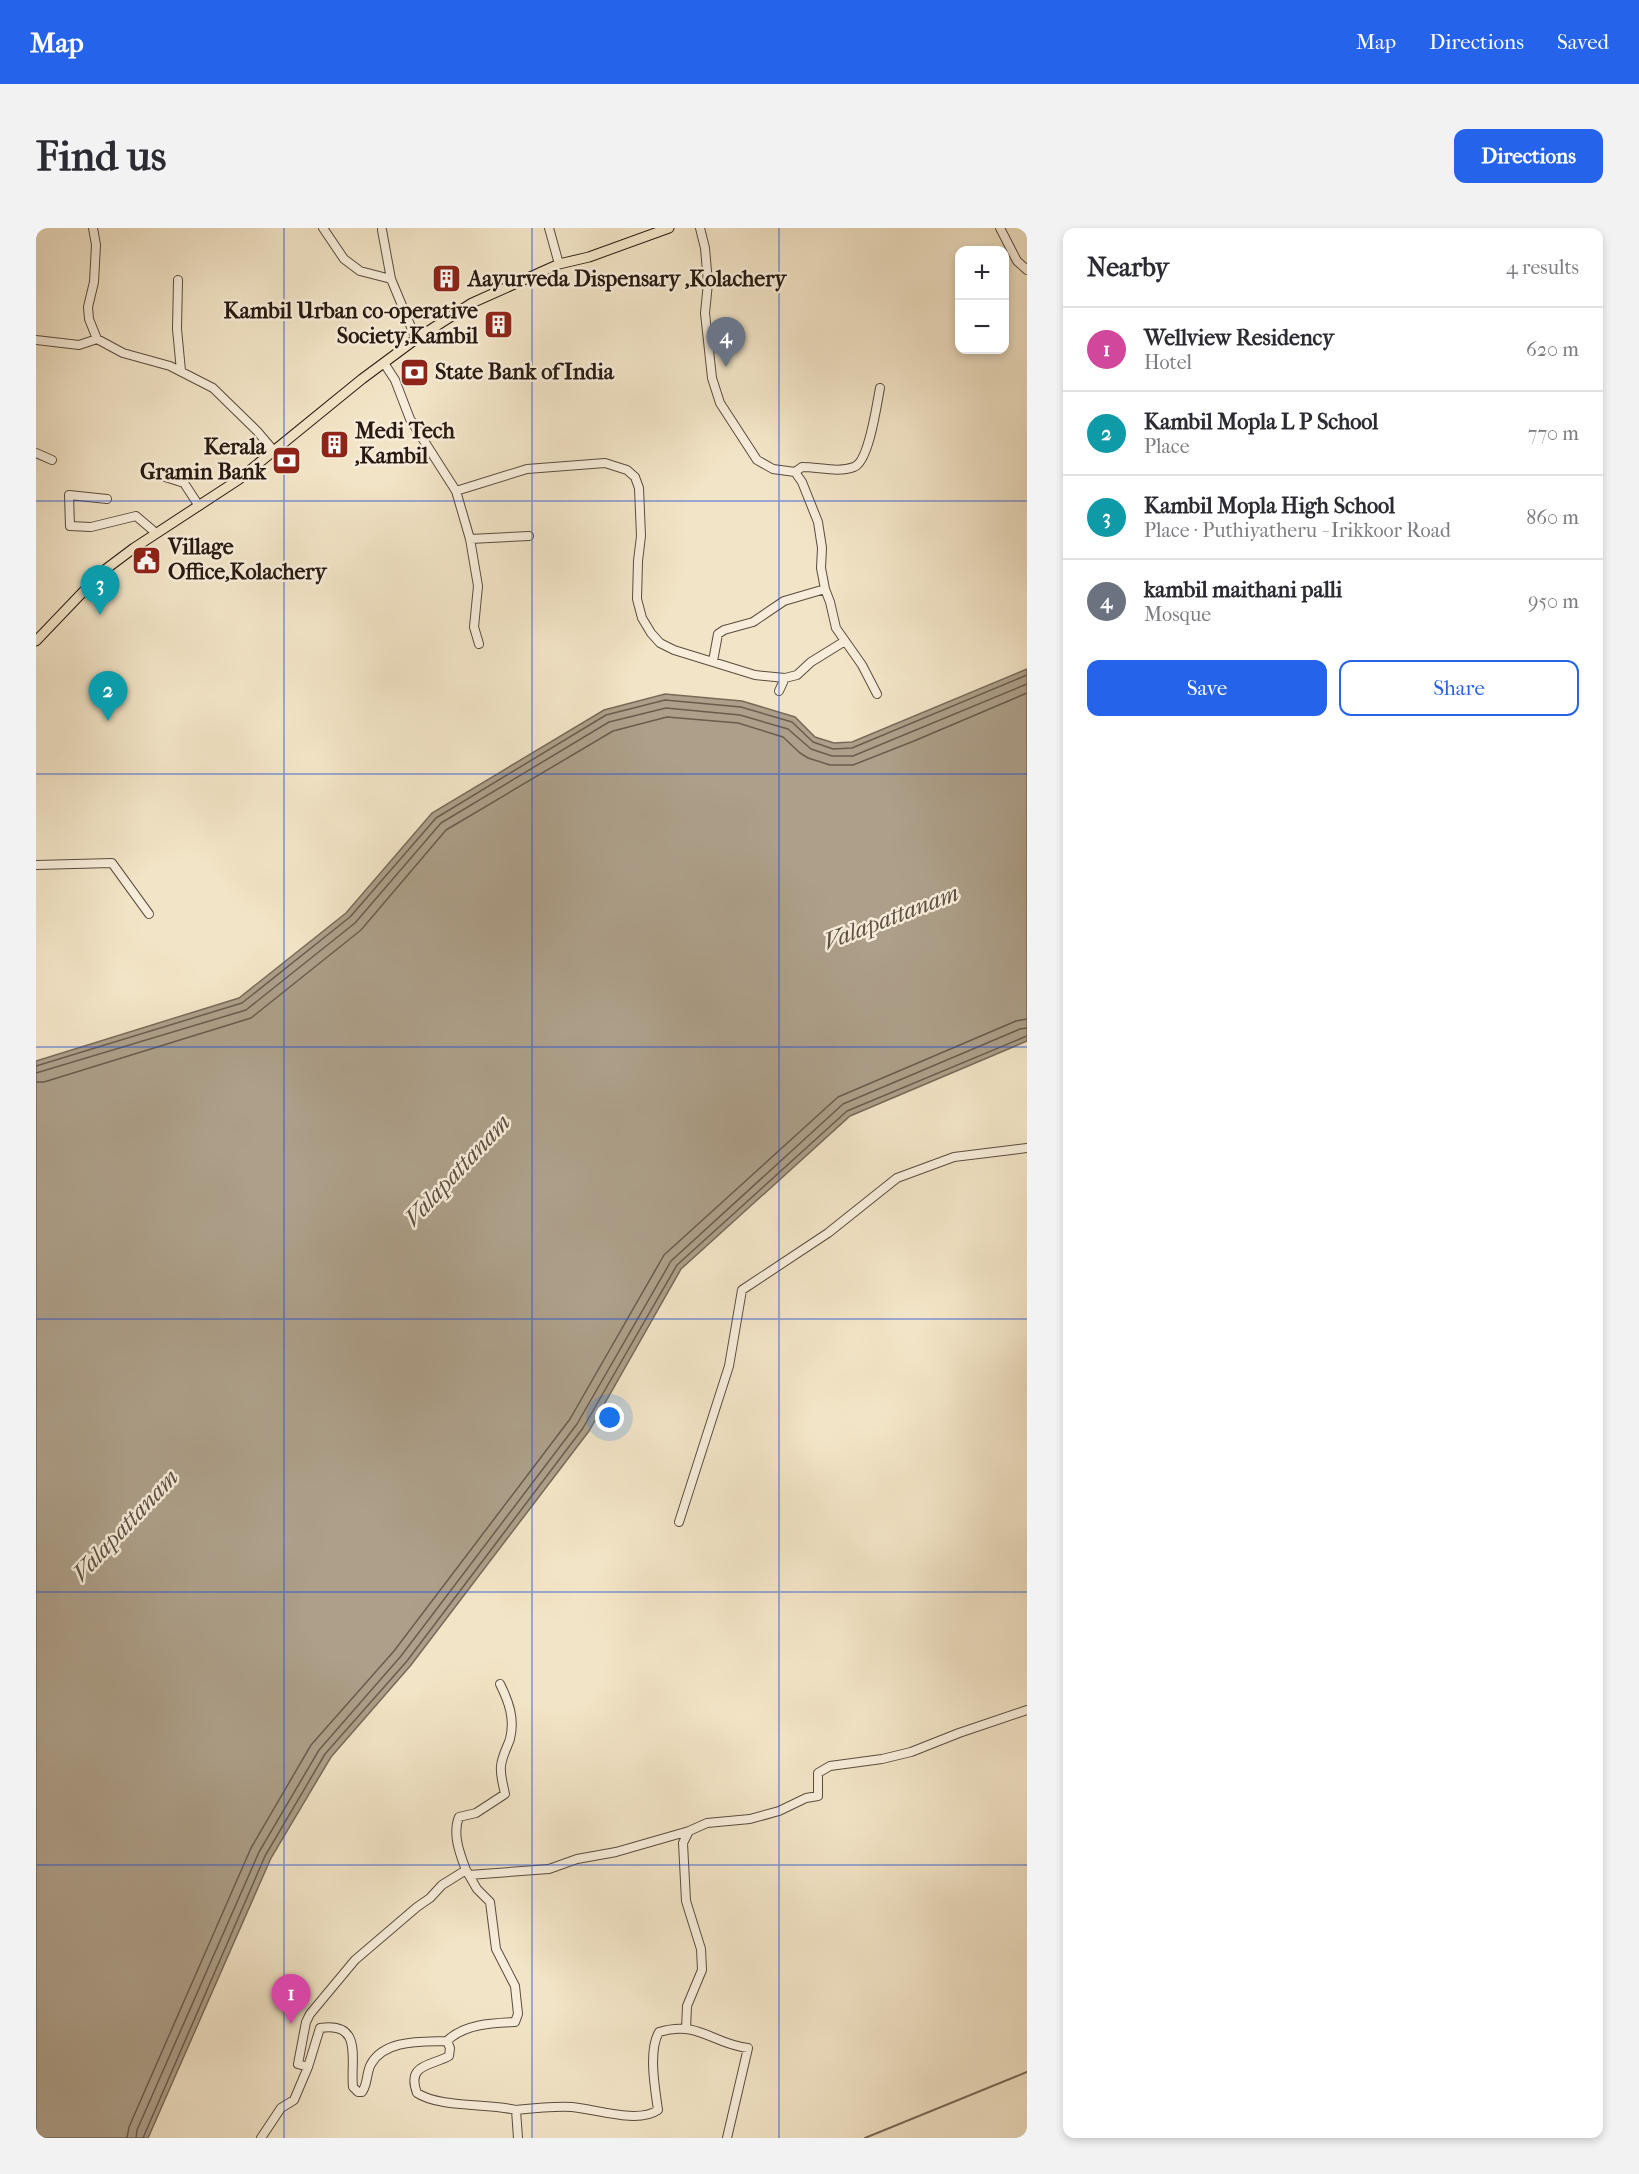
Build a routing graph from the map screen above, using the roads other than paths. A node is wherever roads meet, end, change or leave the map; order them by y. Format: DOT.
graph roads {
  1 [pos="93,228"];
  2 [pos="323,228"];
  3 [pos="549,228"];
  4 [pos="669,228"];
  5 [pos="700,228"];
  6 [pos="1000,228"];
  7 [pos="382,230"];
  8 [pos="559,264"];
  9 [pos="1027,270"];
  10 [pos="391,279"];
  11 [pos="178,280"];
  12 [pos="415,335"];
  13 [pos="97,339"];
  14 [pos="36,340"];
  15 [pos="384,363"];
  16 [pos="181,371"];
  17 [pos="880,387"];
  18 [pos="274,451"];
  19 [pos="36,453"];
  20 [pos="52,460"];
  21 [pos="795,472"];
  22 [pos="159,475"];
  23 [pos="456,490"];
  24 [pos="107,499"];
  25 [pos="200,506"];
  26 [pos="156,533"];
  27 [pos="529,536"];
  28 [pos="470,539"];
  29 [pos="825,590"];
  30 [pos="36,641"];
  31 [pos="845,641"];
  32 [pos="479,644"];
  33 [pos="713,661"];
  34 [pos="785,678"];
  35 [pos="779,692"];
  36 [pos="877,694"];
  37 [pos="36,865"];
  38 [pos="149,914"];
  39 [pos="1027,1148"];
  40 [pos="679,1522"];
  41 [pos="500,1684"];
  42 [pos="1027,1710"];
  43 [pos="689,1831"];
  44 [pos="468,1873"];
  45 [pos="686,2028"];
  46 [pos="447,2041"];
  47 [pos="308,2067"];
  48 [pos="516,2110"];
  49 [pos="261,2138"];
  50 [pos="518,2138"];
  51 [pos="727,2138"];
  1 -- 13 [label="street"];
  2 -- 10 [label="street"];
  3 -- 8 [label="street"];
  4 -- 8 [label="main road"];
  5 -- 21 [label="street"];
  6 -- 9 [label="street"];
  7 -- 10 [label="street"];
  8 -- 12 [label="main road"];
  10 -- 12 [label="street"];
  11 -- 16 [label="street"];
  12 -- 15 [label="main road"];
  13 -- 14 [label="street"];
  13 -- 16 [label="street"];
  15 -- 18 [label="main road"];
  15 -- 23 [label="street"];
  16 -- 18 [label="street"];
  17 -- 21 [label="street"];
  18 -- 25 [label="main road"];
  19 -- 20 [label="street"];
  21 -- 29 [label="street"];
  22 -- 25 [label="street"];
  23 -- 28 [label="street"];
  23 -- 33 [label="street"];
  24 -- 26 [label="street"];
  25 -- 26 [label="main road"];
  26 -- 30 [label="main road"];
  27 -- 28 [label="street"];
  28 -- 32 [label="street"];
  29 -- 31 [label="street"];
  29 -- 33 [label="street"];
  31 -- 34 [label="street"];
  31 -- 36 [label="street"];
  33 -- 34 [label="street"];
  34 -- 35 [label="street"];
  37 -- 38 [label="street"];
  39 -- 40 [label="street"];
  41 -- 44 [label="street"];
  42 -- 43 [label="street"];
  43 -- 44 [label="street"];
  43 -- 45 [label="street"];
  44 -- 46 [label="street"];
  44 -- 47 [label="street"];
  45 -- 48 [label="street"];
  45 -- 51 [label="street"];
  46 -- 47 [label="street"];
  46 -- 48 [label="street"];
  47 -- 49 [label="street"];
  48 -- 50 [label="street"];
}
